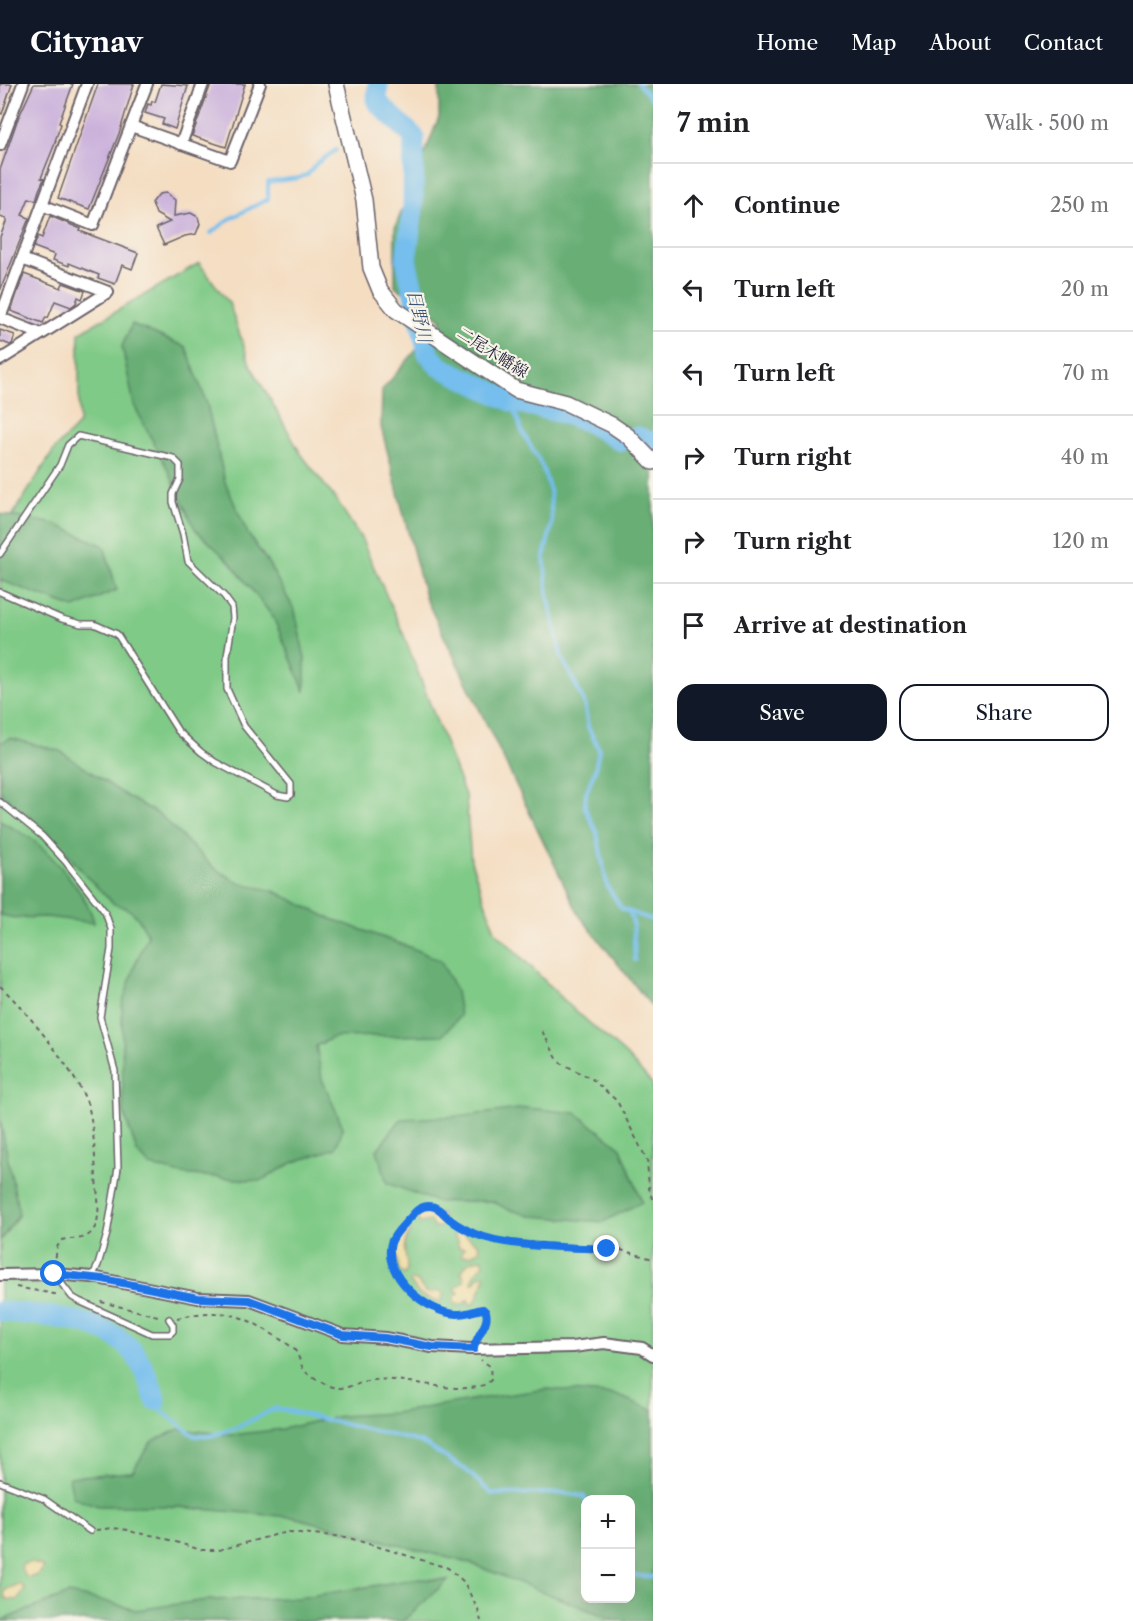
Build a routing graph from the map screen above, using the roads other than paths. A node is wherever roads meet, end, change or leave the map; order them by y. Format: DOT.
graph roads {
  1 [pos="23,84"];
  2 [pos="87,84"];
  3 [pos="147,84"];
  4 [pos="203,84"];
  5 [pos="260,84"];
  6 [pos="336,84"];
  7 [pos="131,126"];
  8 [pos="181,144"];
  9 [pos="0,145"];
  10 [pos="42,205"];
  11 [pos="22,259"];
  12 [pos="0,318"];
  13 [pos="41,334"];
  14 [pos="0,360"];
  15 [pos="653,462"];
  16 [pos="0,554"];
  17 [pos="0,592"];
  18 [pos="0,802"];
  19 [pos="54,1274"];
  20 [pos="0,1275"];
  21 [pos="92,1277"];
  22 [pos="170,1319"];
  23 [pos="653,1355"];
  24 [pos="0,1482"];
  25 [pos="90,1531"];
  1 -- 9 [label="street"];
  2 -- 10 [label="street"];
  3 -- 7 [label="street"];
  4 -- 8 [label="street"];
  5 -- 8 [label="street"];
  6 -- 15 [label="main road, 二尾木幡線"];
  7 -- 8 [label="street"];
  7 -- 10 [label="street"];
  10 -- 11 [label="street"];
  11 -- 12 [label="street"];
  11 -- 13 [label="street"];
  12 -- 13 [label="street"];
  13 -- 14 [label="street"];
  16 -- 17 [label="lane"];
  18 -- 21 [label="lane"];
  19 -- 20 [label="street"];
  19 -- 21 [label="street"];
  19 -- 22 [label="lane"];
  21 -- 23 [label="street"];
  24 -- 25 [label="lane"];
}
